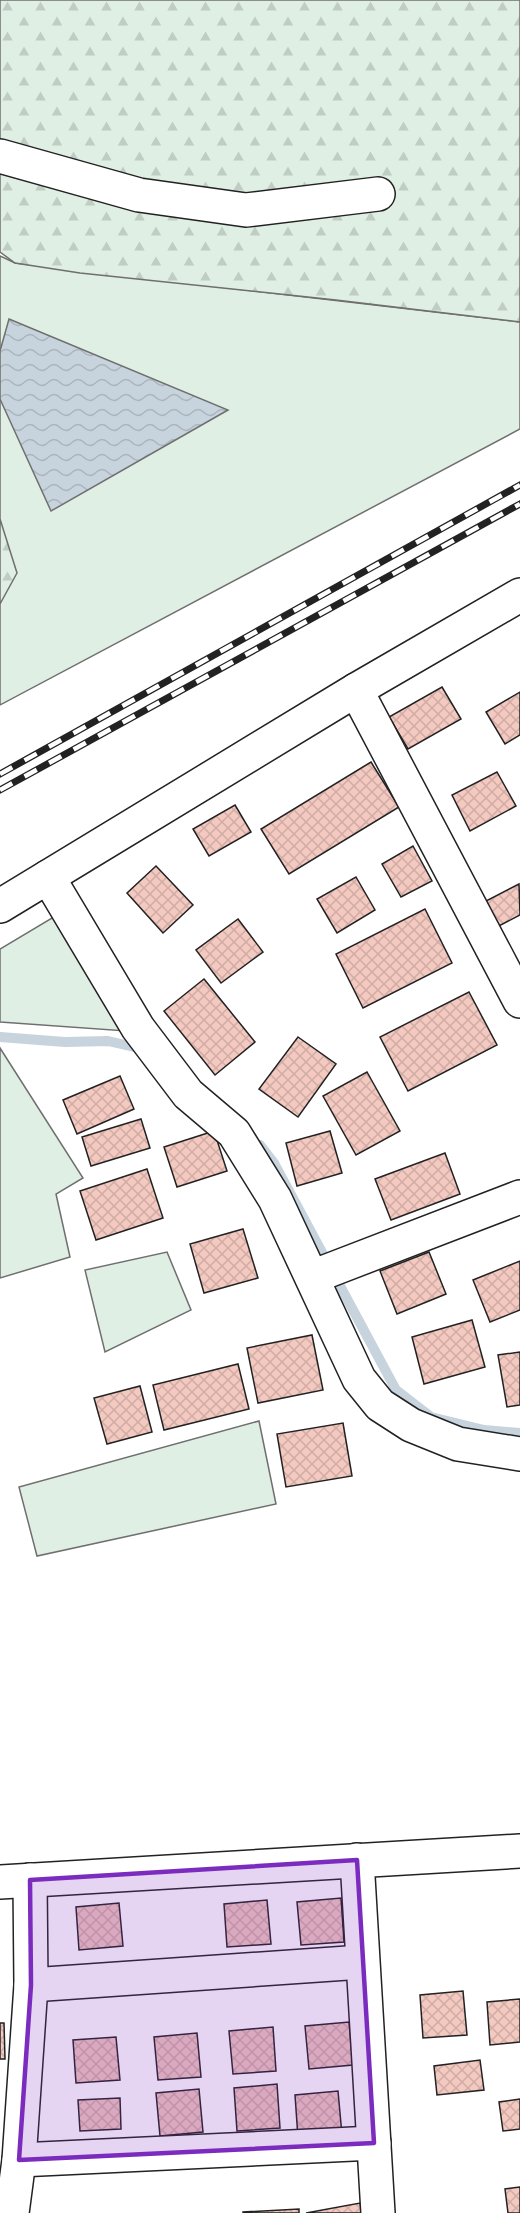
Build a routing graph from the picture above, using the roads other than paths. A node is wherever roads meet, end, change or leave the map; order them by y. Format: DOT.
graph roads {
  1 [pos="0,156"];
  2 [pos="378,194"];
  3 [pos="517,604"];
  4 [pos="356,690"];
  5 [pos="48,877"];
  6 [pos="0,906"];
  7 [pos="508,950"];
  8 [pos="520,1001"];
  9 [pos="520,1197"];
  10 [pos="312,1277"];
  11 [pos="520,1454"];
  12 [pos="357,1860"];
  13 [pos="518,1860"];
  14 [pos="15,1881"];
  15 [pos="362,1962"];
  16 [pos="32,1984"];
  17 [pos="374,2143"];
  18 [pos="19,2160"];
  19 [pos="12,2213"];
  20 [pos="378,2213"];
  1 -- 2 [label="street"];
  3 -- 4 [label="street"];
  4 -- 5 [label="street"];
  4 -- 7 [label="street"];
  5 -- 6 [label="street"];
  5 -- 10 [label="street"];
  7 -- 8 [label="street"];
  9 -- 10 [label="street"];
  10 -- 11 [label="street"];
  12 -- 13 [label="street"];
  12 -- 14 [label="street"];
  12 -- 15 [label="street"];
  14 -- 16 [label="street"];
  15 -- 16 [label="street"];
  15 -- 17 [label="street"];
  16 -- 18 [label="street"];
  17 -- 18 [label="street"];
  17 -- 20 [label="street"];
  18 -- 19 [label="street"];
}
